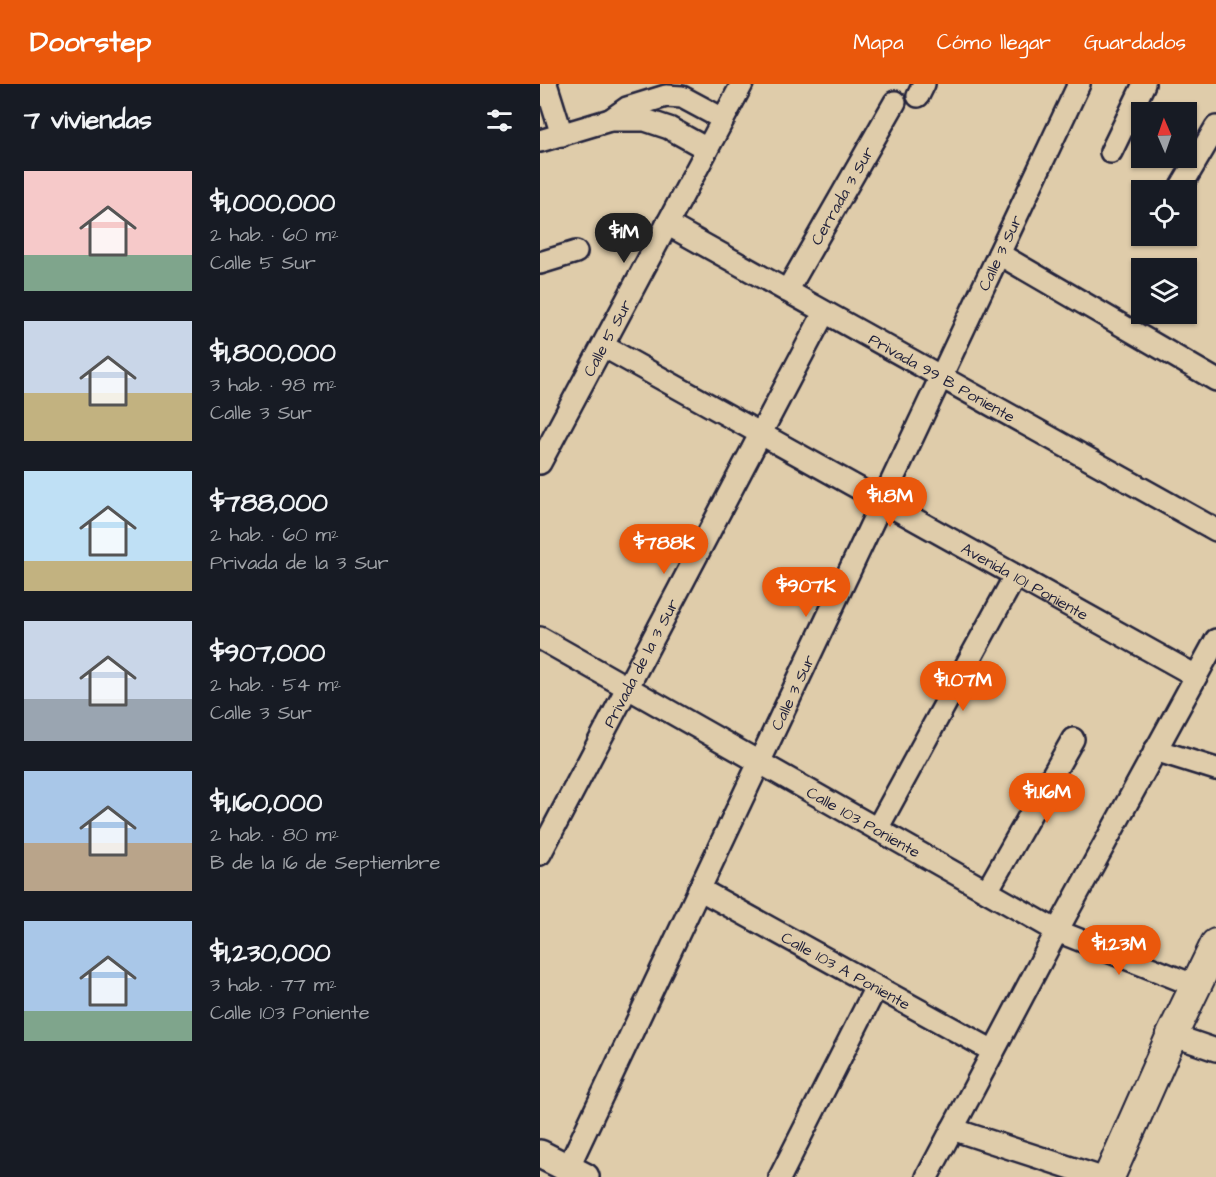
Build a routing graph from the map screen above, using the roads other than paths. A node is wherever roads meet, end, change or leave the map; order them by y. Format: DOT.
graph roads {
  1 [pos="546,84"];
  2 [pos="742,84"];
  3 [pos="1079,84"];
  4 [pos="1144,84"];
  5 [pos="895,102"];
  6 [pos="723,119"];
  7 [pos="610,120"];
  8 [pos="1216,127"];
  9 [pos="562,135"];
  10 [pos="540,141"];
  11 [pos="707,149"];
  12 [pos="1111,152"];
  13 [pos="1185,180"];
  14 [pos="667,224"];
  15 [pos="576,252"];
  16 [pos="999,254"];
  17 [pos="540,263"];
  18 [pos="787,291"];
  19 [pos="824,313"];
  20 [pos="603,346"];
  21 [pos="941,377"];
  22 [pos="1216,380"];
  23 [pos="761,434"];
  24 [pos="540,463"];
  25 [pos="882,501"];
  26 [pos="1216,530"];
  27 [pos="1015,576"];
  28 [pos="540,638"];
  29 [pos="1216,640"];
  30 [pos="1196,676"];
  31 [pos="627,687"];
  32 [pos="1073,739"];
  33 [pos="1155,750"];
  34 [pos="759,762"];
  35 [pos="1216,769"];
  36 [pos="877,829"];
  37 [pos="540,854"];
  38 [pos="699,890"];
  39 [pos="987,891"];
  40 [pos="1057,931"];
  41 [pos="1216,944"];
  42 [pos="1196,986"];
  43 [pos="876,987"];
  44 [pos="1172,1035"];
  45 [pos="1216,1050"];
  46 [pos="993,1051"];
  47 [pos="952,1129"];
  48 [pos="540,1154"];
  49 [pos="577,1172"];
  50 [pos="780,1177"];
  51 [pos="927,1177"];
  52 [pos="1099,1177"];
  53 [pos="1109,1177"];
  1 -- 9 [label="street"];
  2 -- 6 [label="street, Calle 5 Sur"];
  3 -- 16 [label="street, Calle 3 Sur"];
  4 -- 12 [label="street"];
  5 -- 18 [label="street, Cerrada 3 Sur"];
  6 -- 7 [label="street"];
  6 -- 11 [label="street, Calle 5 Sur"];
  7 -- 9 [label="street"];
  7 -- 11 [label="street"];
  8 -- 13 [label="street"];
  9 -- 10 [label="street"];
  11 -- 14 [label="street, Calle 5 Sur"];
  14 -- 18 [label="street, Privada 99 B Poniente"];
  14 -- 20 [label="street, Calle 5 Sur"];
  15 -- 17 [label="street"];
  16 -- 21 [label="street, Calle 3 Sur"];
  16 -- 22 [label="street"];
  18 -- 19 [label="street, Privada 99 B Poniente"];
  19 -- 21 [label="street, Privada 99 B Poniente"];
  19 -- 23 [label="street, Privada de la 3 Sur"];
  20 -- 23 [label="street, Avenida 101 Poniente"];
  20 -- 24 [label="street, Calle 5 Sur"];
  21 -- 25 [label="street, Calle 3 Sur"];
  21 -- 26 [label="street, Privada 99 B Poniente"];
  23 -- 25 [label="street, Avenida 101 Poniente"];
  23 -- 31 [label="street, Privada de la 3 Sur"];
  25 -- 27 [label="street, Avenida 101 Poniente"];
  25 -- 34 [label="street, Calle 3 Sur"];
  27 -- 30 [label="street, Avenida 101 Poniente"];
  27 -- 36 [label="street"];
  28 -- 31 [label="street, Calle 103 Poniente"];
  29 -- 30 [label="street"];
  30 -- 33 [label="street"];
  31 -- 34 [label="street, Calle 103 Poniente"];
  31 -- 37 [label="street, Privada de la 3 Sur"];
  32 -- 39 [label="street"];
  33 -- 35 [label="street"];
  33 -- 40 [label="street"];
  34 -- 36 [label="street, Calle 103 Poniente"];
  34 -- 38 [label="street, Calle 3 Sur"];
  36 -- 39 [label="street, Calle 103 Poniente"];
  38 -- 43 [label="street, Calle 103 A Poniente"];
  38 -- 49 [label="street, Calle 3 Sur"];
  39 -- 40 [label="street, Calle 103 Poniente"];
  40 -- 42 [label="street, Calle 103 Poniente"];
  40 -- 46 [label="street"];
  41 -- 42 [label="main road"];
  42 -- 44 [label="main road"];
  43 -- 46 [label="street, Calle 103 A Poniente"];
  43 -- 50 [label="street"];
  44 -- 45 [label="street"];
  44 -- 53 [label="main road"];
  46 -- 47 [label="street"];
  47 -- 51 [label="street"];
  47 -- 52 [label="street"];
  48 -- 49 [label="street"];
}
